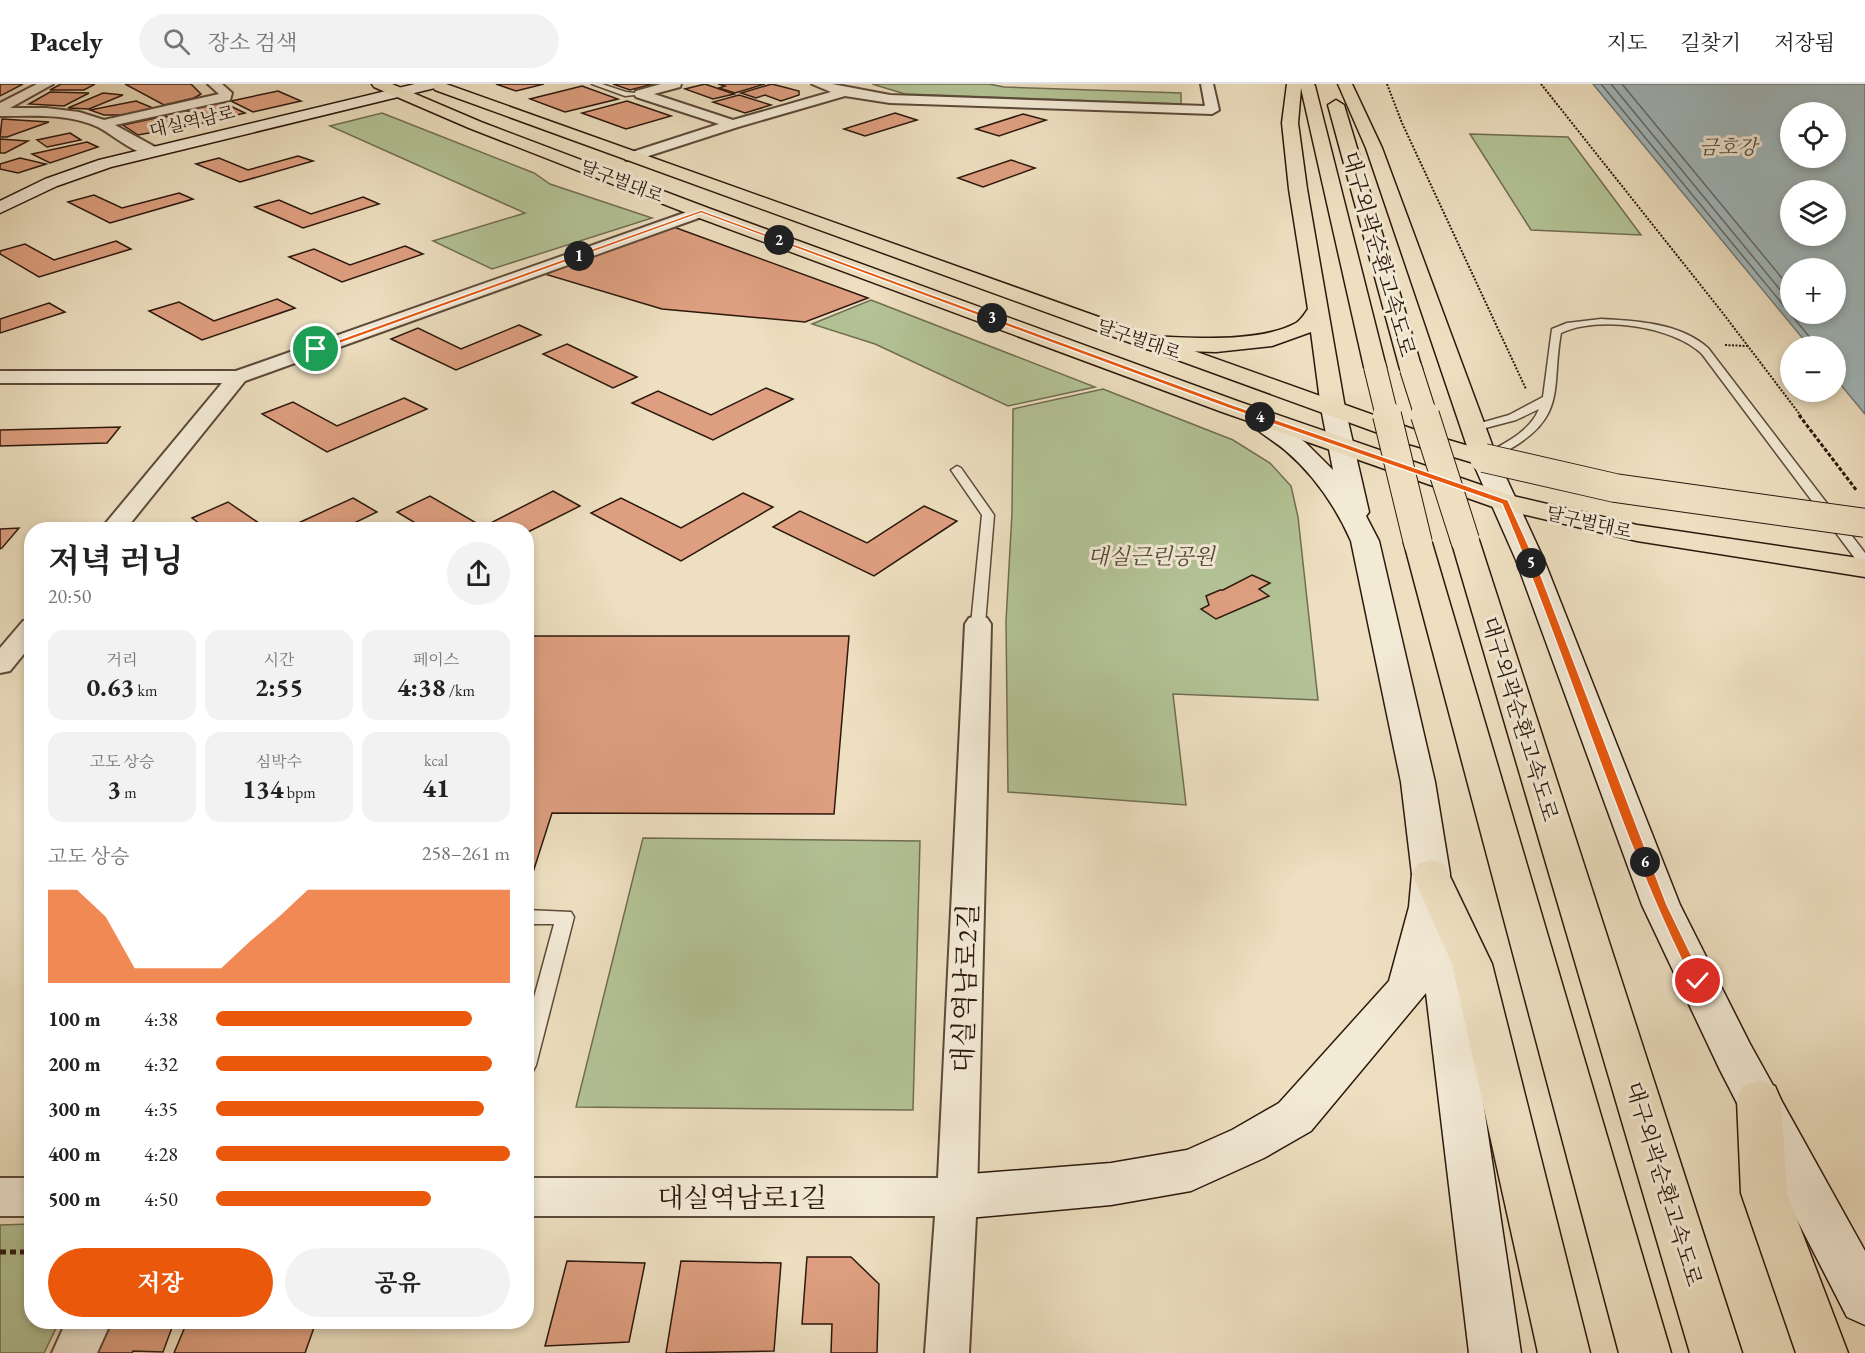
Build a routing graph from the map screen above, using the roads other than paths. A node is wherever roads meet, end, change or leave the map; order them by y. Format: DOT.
graph roads {
  1 [pos="47,84"];
  2 [pos="214,84"];
  3 [pos="379,84"];
  4 [pos="433,84"];
  5 [pos="595,84"];
  6 [pos="675,84"];
  7 [pos="818,84"];
  8 [pos="1207,84"];
  9 [pos="1294,84"];
  10 [pos="1308,84"];
  11 [pos="1330,84"];
  12 [pos="1345,84"];
  13 [pos="399,92"];
  14 [pos="845,92"];
  15 [pos="640,94"];
  16 [pos="0,110"];
  17 [pos="103,124"];
  18 [pos="734,124"];
  19 [pos="152,151"];
  20 [pos="631,157"];
  21 [pos="0,208"];
  22 [pos="701,212"];
  23 [pos="1319,309"];
  24 [pos="1151,343"];
  25 [pos="0,377"];
  26 [pos="238,377"];
  27 [pos="1548,399"];
  28 [pos="1333,408"];
  29 [pos="1255,415"];
  30 [pos="1474,429"];
  31 [pos="1340,445"];
  32 [pos="1484,458"];
  33 [pos="957,470"];
  34 [pos="1505,502"];
  35 [pos="119,522"];
  36 [pos="1865,523"];
  37 [pos="1358,525"];
  38 [pos="1865,562"];
  39 [pos="1865,568"];
  40 [pos="978,624"];
  41 [pos="24,636"];
  42 [pos="0,665"];
  43 [pos="1431,874"];
  44 [pos="534,917"];
  45 [pos="534,1035"];
  46 [pos="1759,1100"];
  47 [pos="0,1197"];
  48 [pos="24,1197"];
  49 [pos="534,1197"];
  50 [pos="957,1197"];
  51 [pos="1865,1300"];
  52 [pos="86,1329"];
  53 [pos="74,1353"];
  54 [pos="947,1353"];
  55 [pos="1495,1353"];
  56 [pos="1564,1353"];
  57 [pos="1645,1353"];
  58 [pos="1716,1353"];
  59 [pos="1822,1353"];
  1 -- 16 [label="street"];
  2 -- 17 [label="street"];
  3 -- 13 [label="main road, 달구벌대로"];
  4 -- 13 [label="street, 대실역남로"];
  4 -- 20 [label="main road, 달구벌대로"];
  5 -- 15 [label="lane"];
  6 -- 15 [label="street"];
  7 -- 14 [label="street"];
  8 -- 14 [label="street"];
  9 -- 23 [label="main road"];
  10 -- 57 [label="main road, 대구외곽순환고속도로, bridge"];
  11 -- 58 [label="main road, 대구외곽순환고속도로, bridge"];
  12 -- 30 [label="main road"];
  13 -- 19 [label="street, 대실역남로"];
  13 -- 22 [label="main road, 달구벌대로"];
  14 -- 18 [label="street"];
  15 -- 18 [label="street"];
  16 -- 17 [label="street"];
  17 -- 19 [label="street"];
  18 -- 20 [label="street"];
  19 -- 21 [label="street, 대실역남로"];
  20 -- 24 [label="main road, 달구벌대로"];
  22 -- 26 [label="street"];
  22 -- 29 [label="main road, 달구벌대로"];
  23 -- 24 [label="main road"];
  23 -- 28 [label="main road"];
  24 -- 28 [label="main road, 달구벌대로"];
  25 -- 26 [label="street"];
  26 -- 35 [label="street"];
  27 -- 30 [label="lane"];
  27 -- 32 [label="lane"];
  27 -- 38 [label="lane"];
  28 -- 31 [label="street"];
  28 -- 32 [label="main road, 달구벌대로"];
  29 -- 31 [label="main road, 달구벌대로"];
  29 -- 37 [label="street"];
  30 -- 32 [label="main road"];
  31 -- 34 [label="main road, 달구벌대로"];
  31 -- 37 [label="street"];
  32 -- 34 [label="street"];
  32 -- 36 [label="main road, 달구벌대로, bridge"];
  33 -- 40 [label="lane"];
  34 -- 39 [label="main road, 달구벌대로"];
  34 -- 46 [label="street"];
  37 -- 43 [label="street"];
  40 -- 50 [label="street, 대실역남로2길"];
  41 -- 42 [label="street"];
  43 -- 50 [label="street"];
  43 -- 55 [label="street"];
  43 -- 56 [label="main road"];
  44 -- 45 [label="lane"];
  46 -- 51 [label="street"];
  46 -- 59 [label="main road"];
  47 -- 48 [label="street"];
  49 -- 50 [label="street, 대실역남로1길"];
  50 -- 54 [label="street, 대실역남로2길"];
  52 -- 53 [label="street"];
}
